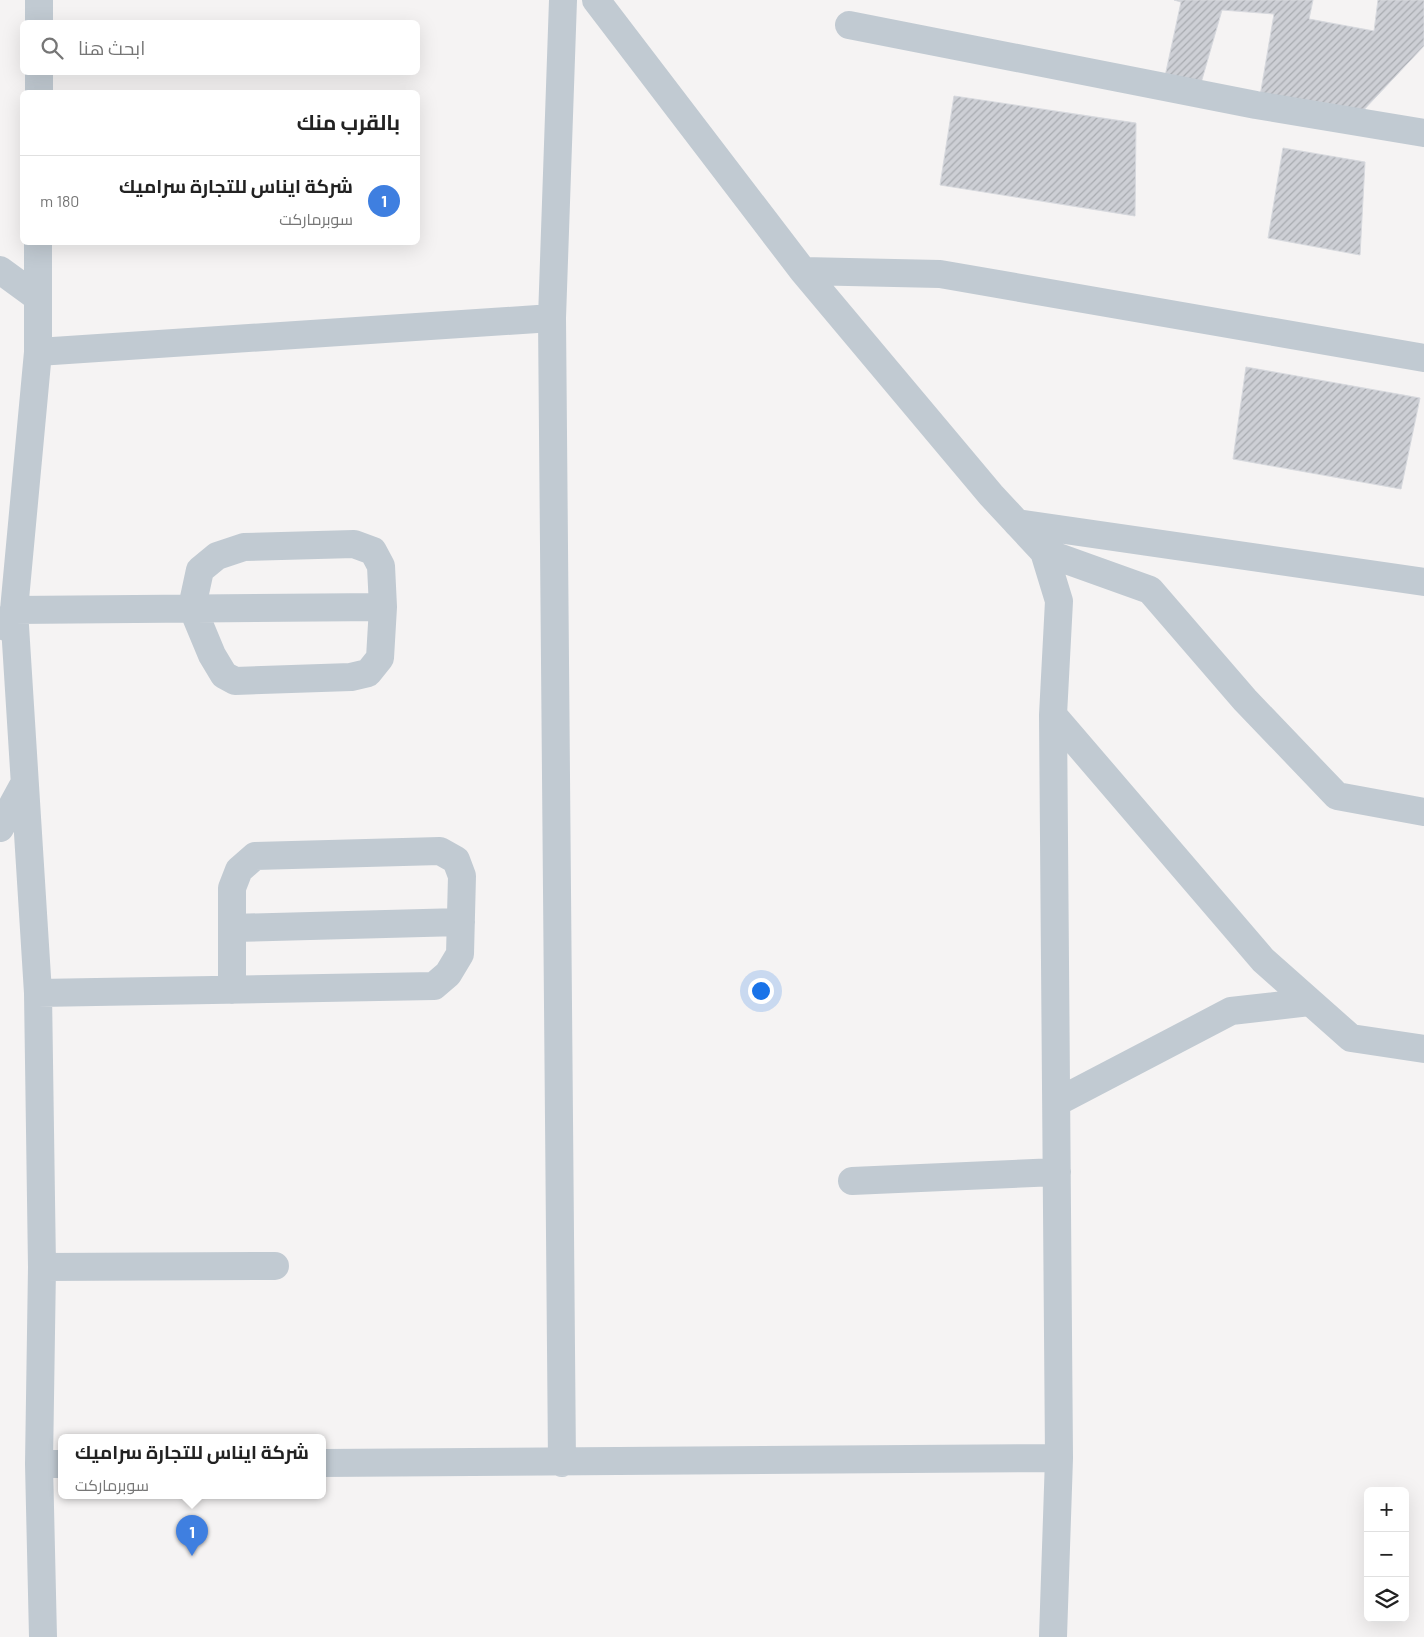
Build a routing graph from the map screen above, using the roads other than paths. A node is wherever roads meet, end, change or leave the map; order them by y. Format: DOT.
graph roads {
  1 [pos="39,0"];
  2 [pos="563,0"];
  3 [pos="596,0"];
  4 [pos="39,20"];
  5 [pos="850,25"];
  6 [pos="39,75"];
  7 [pos="39,90"];
  8 [pos="1424,133"];
  9 [pos="38,245"];
  10 [pos="0,270"];
  11 [pos="803,272"];
  12 [pos="37,296"];
  13 [pos="552,318"];
  14 [pos="38,352"];
  15 [pos="1424,358"];
  16 [pos="1017,523"];
  17 [pos="1044,552"];
  18 [pos="1424,582"];
  19 [pos="192,607"];
  20 [pos="382,607"];
  21 [pos="14,610"];
  22 [pos="0,639"];
  23 [pos="1053,715"];
  24 [pos="24,784"];
  25 [pos="1424,812"];
  26 [pos="0,828"];
  27 [pos="461,922"];
  28 [pos="232,928"];
  29 [pos="232,990"];
  30 [pos="38,993"];
  31 [pos="1310,1002"];
  32 [pos="1424,1049"];
  33 [pos="1057,1102"];
  34 [pos="1057,1172"];
  35 [pos="852,1181"];
  36 [pos="275,1266"];
  37 [pos="42,1267"];
  38 [pos="1059,1458"];
  39 [pos="326,1463"];
  40 [pos="562,1463"];
  41 [pos="50,1464"];
  42 [pos="43,1637"];
  43 [pos="1053,1637"];
  1 -- 4 [label="street"];
  2 -- 13 [label="street"];
  3 -- 11 [label="street"];
  5 -- 8 [label="street"];
  6 -- 7 [label="street"];
  9 -- 12 [label="street"];
  10 -- 12 [label="street"];
  11 -- 15 [label="street"];
  11 -- 16 [label="street"];
  12 -- 14 [label="street"];
  13 -- 14 [label="street"];
  13 -- 40 [label="street"];
  14 -- 21 [label="street"];
  16 -- 17 [label="street"];
  16 -- 18 [label="street"];
  17 -- 23 [label="street"];
  17 -- 25 [label="street"];
  19 -- 20 [label="street"];
  19 -- 20 [label="street"];
  19 -- 20 [label="street"];
  19 -- 21 [label="street"];
  21 -- 22 [label="street"];
  21 -- 24 [label="street"];
  23 -- 31 [label="street"];
  23 -- 33 [label="street"];
  24 -- 26 [label="street"];
  24 -- 30 [label="street"];
  27 -- 28 [label="street"];
  27 -- 28 [label="street"];
  27 -- 29 [label="street"];
  28 -- 29 [label="street"];
  29 -- 30 [label="street"];
  30 -- 37 [label="street"];
  31 -- 32 [label="street"];
  31 -- 33 [label="street"];
  33 -- 34 [label="street"];
  34 -- 35 [label="street"];
  34 -- 38 [label="street"];
  36 -- 37 [label="street"];
  37 -- 41 [label="street"];
  38 -- 40 [label="street"];
  38 -- 43 [label="street"];
  39 -- 40 [label="street"];
  41 -- 42 [label="street"];
}
